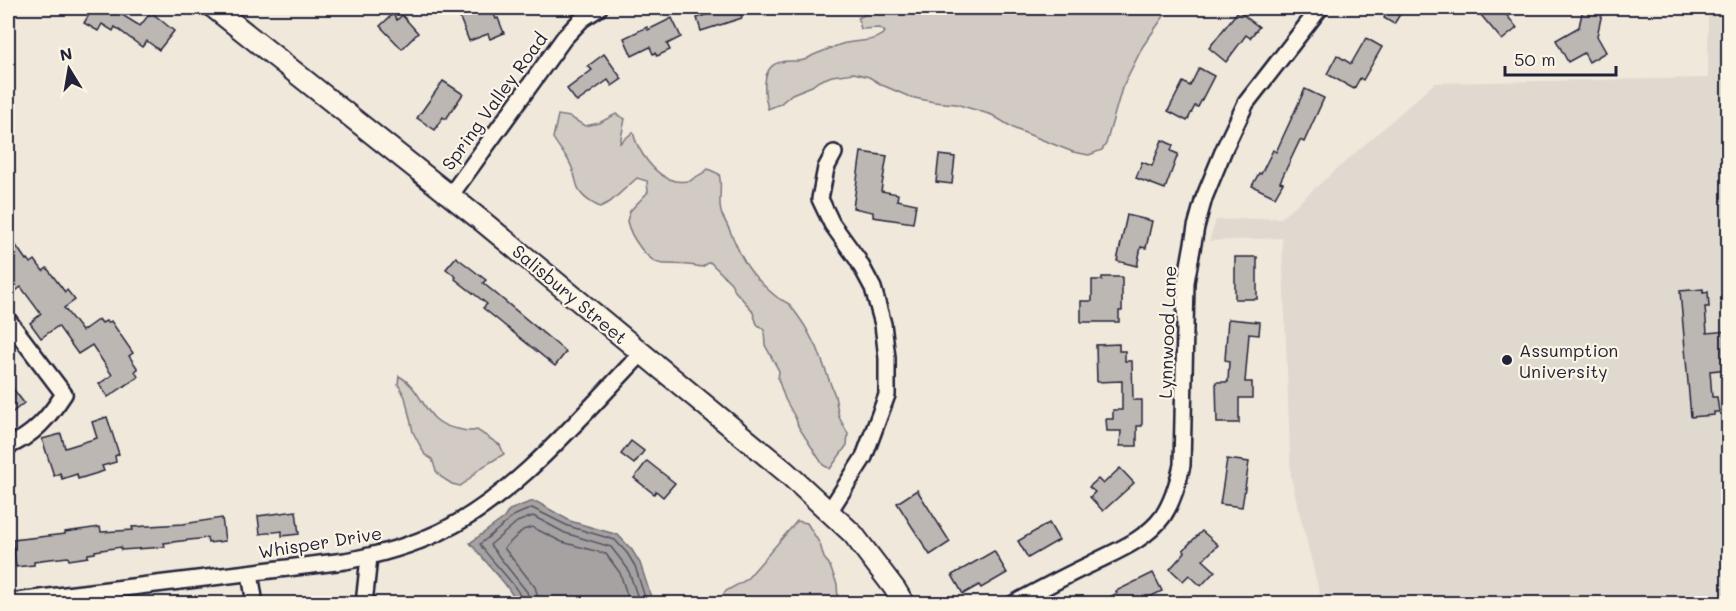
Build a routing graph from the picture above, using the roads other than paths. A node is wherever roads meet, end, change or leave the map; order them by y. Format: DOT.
graph roads {
  1 [pos="214,8"];
  2 [pos="599,8"];
  3 [pos="1320,8"];
  4 [pos="834,153"];
  5 [pos="450,196"];
  6 [pos="8,320"];
  7 [pos="641,354"];
  8 [pos="8,446"];
  9 [pos="829,512"];
  10 [pos="369,556"];
  11 [pos="250,573"];
  12 [pos="8,602"];
  13 [pos="255,603"];
  14 [pos="364,603"];
  15 [pos="904,603"];
  16 [pos="1013,603"];
  1 -- 5 [label="main road, Salisbury Street"];
  2 -- 5 [label="street, Spring Valley Road"];
  3 -- 16 [label="street, Lynnwood Lane"];
  4 -- 9 [label="street"];
  5 -- 7 [label="main road, Salisbury Street"];
  6 -- 8 [label="street"];
  7 -- 9 [label="main road, Salisbury Street"];
  7 -- 10 [label="street, Whisper Drive"];
  9 -- 15 [label="main road, Salisbury Street"];
  10 -- 11 [label="street, Whisper Drive"];
  10 -- 14 [label="street"];
  11 -- 12 [label="street, Whisper Drive"];
  11 -- 13 [label="street"];
}
